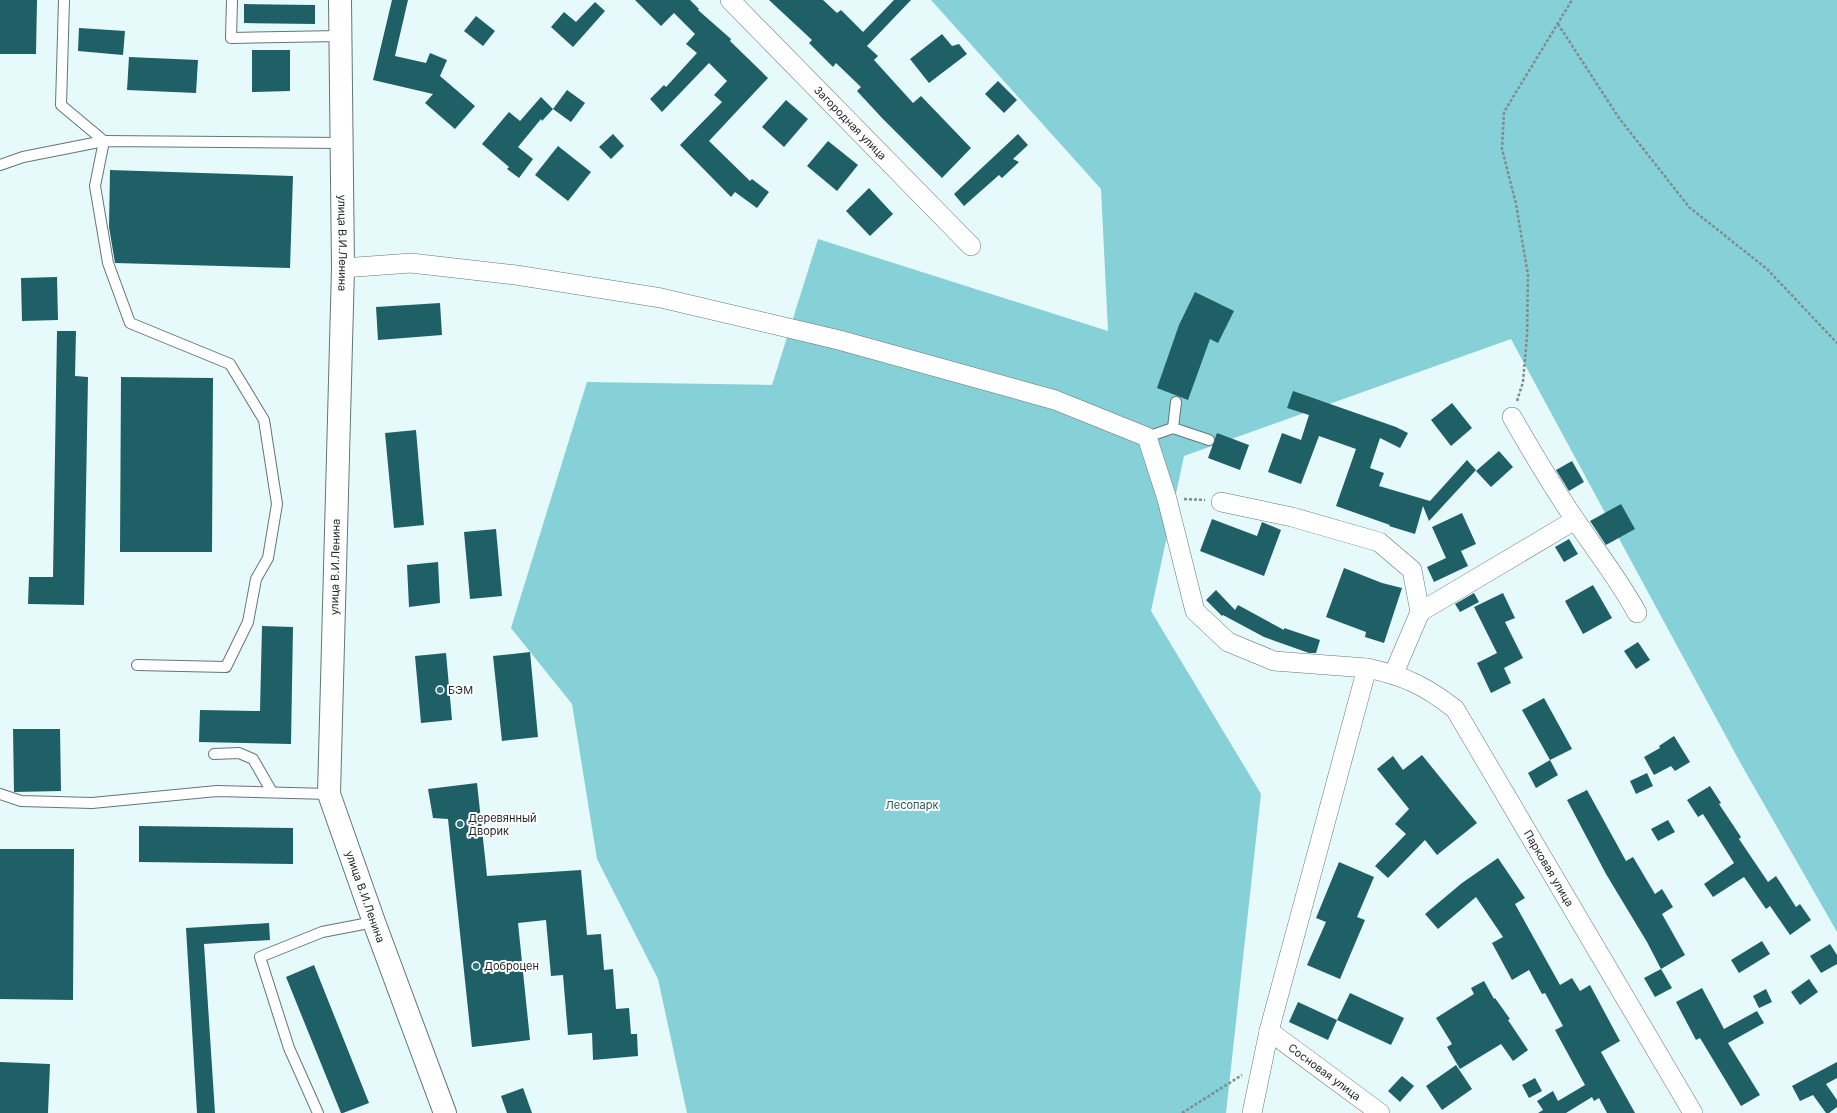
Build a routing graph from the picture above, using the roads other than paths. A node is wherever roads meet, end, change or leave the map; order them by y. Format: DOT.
graph roads {
  1 [pos="64,0"];
  2 [pos="232,0"];
  3 [pos="340,0"];
  4 [pos="730,0"];
  5 [pos="340,36"];
  6 [pos="104,141"];
  7 [pos="341,143"];
  8 [pos="0,165"];
  9 [pos="971,246"];
  10 [pos="343,268"];
  11 [pos="1176,402"];
  12 [pos="1512,417"];
  13 [pos="1173,428"];
  14 [pos="1147,437"];
  15 [pos="1209,440"];
  16 [pos="1220,502"];
  17 [pos="1575,520"];
  18 [pos="1420,612"];
  19 [pos="1637,613"];
  20 [pos="137,665"];
  21 [pos="1366,668"];
  22 [pos="1394,673"];
  23 [pos="214,754"];
  24 [pos="272,792"];
  25 [pos="0,794"];
  26 [pos="329,794"];
  27 [pos="374,922"];
  28 [pos="1269,1031"];
  29 [pos="318,1113"];
  30 [pos="445,1113"];
  31 [pos="1252,1113"];
  32 [pos="1380,1113"];
  33 [pos="1693,1113"];
  1 -- 6 [label="lane"];
  2 -- 5 [label="lane"];
  3 -- 5 [label="main road, улица В.И.Ленина"];
  4 -- 9 [label="street, Загородная улица"];
  5 -- 7 [label="main road, улица В.И.Ленина"];
  6 -- 7 [label="lane"];
  6 -- 8 [label="lane"];
  6 -- 20 [label="lane"];
  7 -- 10 [label="main road, улица В.И.Ленина"];
  10 -- 14 [label="street"];
  10 -- 26 [label="main road, улица В.И.Ленина"];
  11 -- 13 [label="lane"];
  12 -- 17 [label="street"];
  13 -- 14 [label="lane"];
  13 -- 15 [label="lane"];
  14 -- 21 [label="street, Парковая улица"];
  16 -- 18 [label="street"];
  17 -- 18 [label="street"];
  17 -- 19 [label="street"];
  18 -- 22 [label="street"];
  21 -- 22 [label="street, Парковая улица"];
  21 -- 28 [label="street"];
  22 -- 33 [label="street, Парковая улица"];
  23 -- 24 [label="lane"];
  24 -- 25 [label="lane"];
  24 -- 26 [label="lane"];
  26 -- 27 [label="main road, улица В.И.Ленина"];
  27 -- 29 [label="lane"];
  27 -- 30 [label="main road, улица В.И.Ленина"];
  28 -- 31 [label="street"];
  28 -- 32 [label="street, Сосновая улица"];
}
